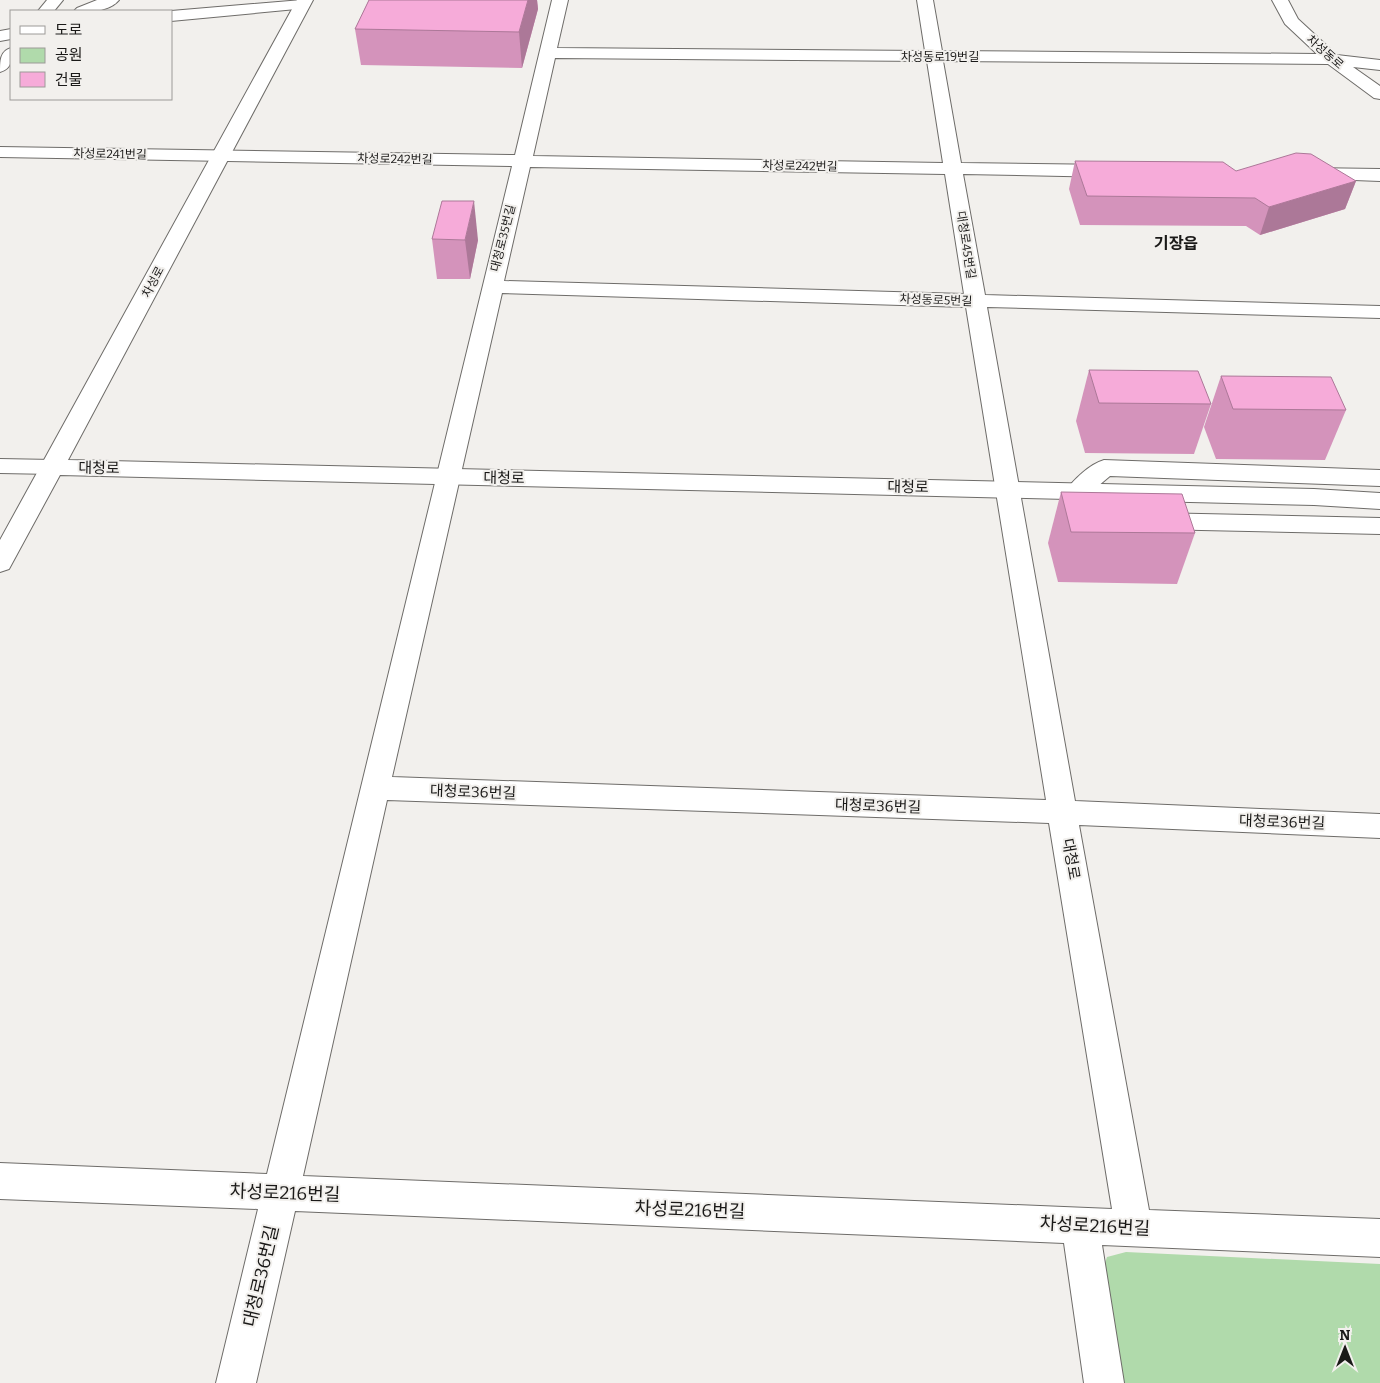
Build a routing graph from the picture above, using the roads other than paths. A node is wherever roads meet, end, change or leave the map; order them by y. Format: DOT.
graph roads {
  1 [pos="55,0"];
  2 [pos="111,0"];
  3 [pos="560,0"];
  4 [pos="925,0"];
  5 [pos="1280,0"];
  6 [pos="304,3"];
  7 [pos="47,10"];
  8 [pos="85,10"];
  9 [pos="172,16"];
  10 [pos="548,53"];
  11 [pos="10,54"];
  12 [pos="935,57"];
  13 [pos="1332,59"];
  14 [pos="1380,65"];
  15 [pos="0,67"];
  16 [pos="1380,94"];
  17 [pos="0,152"];
  18 [pos="221,156"];
  19 [pos="522,161"];
  20 [pos="954,168"];
  21 [pos="1132,171"];
  22 [pos="1291,174"];
  23 [pos="1380,175"];
  24 [pos="492,287"];
  25 [pos="975,301"];
  26 [pos="1380,312"];
  27 [pos="0,466"];
  28 [pos="53,467"];
  29 [pos="448,476"];
  30 [pos="1380,478"];
  31 [pos="1007,490"];
  32 [pos="1077,492"];
  33 [pos="1380,501"];
  34 [pos="1380,526"];
  35 [pos="0,563"];
  36 [pos="375,788"];
  37 [pos="1063,812"];
  38 [pos="1380,826"];
  39 [pos="0,1181"];
  40 [pos="281,1193"];
  41 [pos="1080,1226"];
  42 [pos="1134,1228"];
  43 [pos="1380,1238"];
  44 [pos="236,1383"];
  45 [pos="1104,1383"];
  1 -- 7 [label="street"];
  2 -- 8 [label="street"];
  3 -- 10 [label="street, 대청로35번길"];
  4 -- 12 [label="street, 대청로45번길"];
  5 -- 13 [label="street, 차성동로"];
  6 -- 9 [label="street"];
  6 -- 18 [label="street, 차성로"];
  10 -- 12 [label="street, 차성동로19번길"];
  10 -- 19 [label="street, 대청로35번길"];
  11 -- 15 [label="street"];
  12 -- 13 [label="street, 차성동로19번길"];
  12 -- 20 [label="street, 대청로45번길"];
  13 -- 14 [label="street, 차성동로19번길"];
  13 -- 16 [label="street, 차성동로"];
  17 -- 18 [label="street, 차성로241번길"];
  18 -- 19 [label="street, 차성로242번길"];
  18 -- 28 [label="street, 차성로"];
  19 -- 20 [label="street, 차성로242번길"];
  19 -- 24 [label="street, 대청로35번길"];
  20 -- 21 [label="street, 차성로242번길"];
  20 -- 25 [label="street, 대청로45번길"];
  22 -- 23 [label="street"];
  24 -- 25 [label="street, 차성동로5번길"];
  24 -- 29 [label="street, 대청로35번길"];
  25 -- 26 [label="street, 차성동로5번길"];
  25 -- 31 [label="street, 대청로45번길"];
  27 -- 28 [label="street, 대청로"];
  28 -- 29 [label="street, 대청로"];
  28 -- 35 [label="street, 차성로"];
  29 -- 31 [label="street, 대청로"];
  29 -- 36 [label="street, 대청로36번길"];
  30 -- 32 [label="street"];
  31 -- 32 [label="street, 대청로"];
  31 -- 37 [label="street, 대청로"];
  32 -- 33 [label="street, 대청로"];
  32 -- 34 [label="street"];
  36 -- 37 [label="street, 대청로36번길"];
  36 -- 40 [label="street, 대청로36번길"];
  37 -- 38 [label="street, 대청로36번길"];
  37 -- 42 [label="street, 대청로"];
  39 -- 40 [label="street, 차성로216번길"];
  40 -- 41 [label="street, 차성로216번길"];
  40 -- 44 [label="street, 대청로36번길"];
  41 -- 42 [label="street, 차성로216번길"];
  41 -- 45 [label="street"];
  42 -- 43 [label="street, 차성로216번길"];
}
